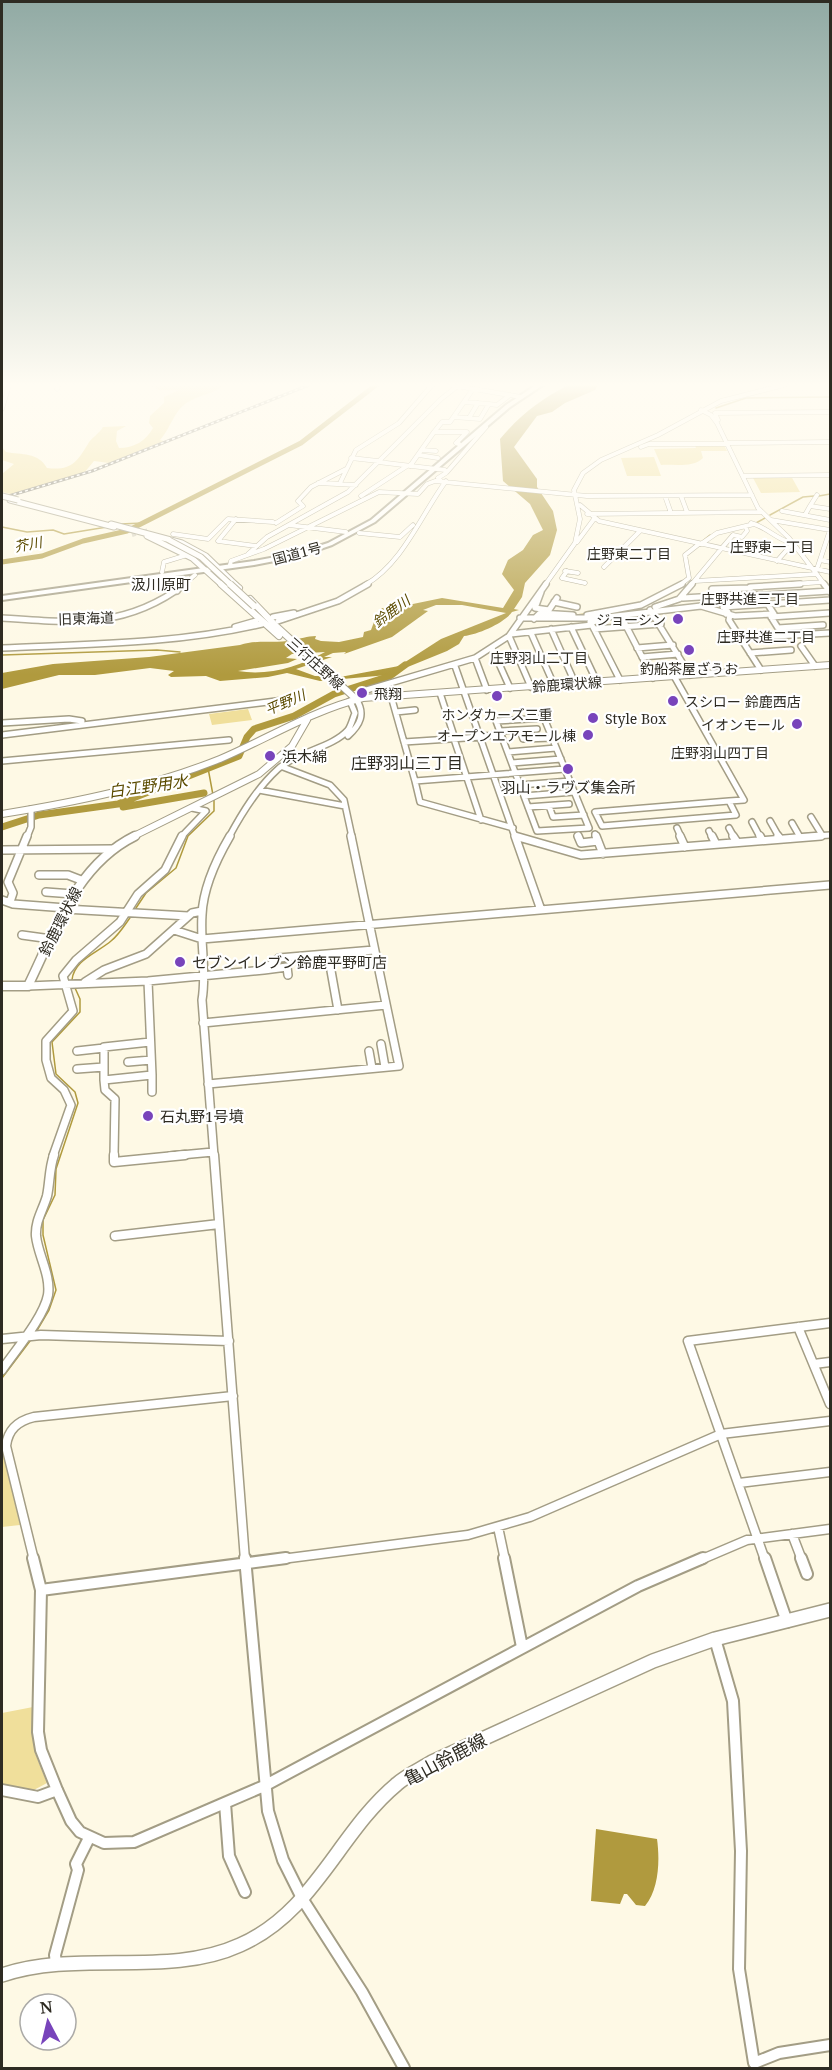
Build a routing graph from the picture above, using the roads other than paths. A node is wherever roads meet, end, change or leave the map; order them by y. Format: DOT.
graph roads {
  1 [pos="443,481"];
  2 [pos="321,482"];
  3 [pos="334,482"];
  4 [pos="343,482"];
  5 [pos="359,482"];
  6 [pos="385,482"];
  7 [pos="418,482"];
  8 [pos="439,482"];
  9 [pos="449,482"];
  10 [pos="580,482"];
  11 [pos="746,482"];
  12 [pos="318,483"];
  13 [pos="356,485"];
  14 [pos="404,493"];
  15 [pos="752,495"];
  16 [pos="574,496"];
  17 [pos="665,496"];
  18 [pos="681,496"];
  19 [pos="818,496"];
  20 [pos="2,497"];
  21 [pos="359,499"];
  22 [pos="810,506"];
  23 [pos="831,509"];
  24 [pos="782,511"];
  25 [pos="687,512"];
  26 [pos="761,512"];
  27 [pos="671,513"];
  28 [pos="587,514"];
  29 [pos="333,515"];
  30 [pos="805,515"];
  31 [pos="768,518"];
  32 [pos="236,519"];
  33 [pos="594,519"];
  34 [pos="831,520"];
  35 [pos="273,522"];
  36 [pos="417,522"];
  37 [pos="753,524"];
  38 [pos="289,525"];
  39 [pos="801,525"];
  40 [pos="308,527"];
  41 [pos="746,527"];
  42 [pos="640,531"];
  43 [pos="346,532"];
  44 [pos="830,532"];
  45 [pos="359,533"];
  46 [pos="169,539"];
  47 [pos="575,543"];
  48 [pos="792,543"];
  49 [pos="698,544"];
  50 [pos="256,546"];
  51 [pos="828,547"];
  52 [pos="264,549"];
  53 [pos="721,549"];
  54 [pos="184,553"];
  55 [pos="247,555"];
  56 [pos="567,556"];
  57 [pos="275,557"];
  58 [pos="820,560"];
  59 [pos="777,561"];
  60 [pos="831,562"];
  61 [pos="231,563"];
  62 [pos="604,567"];
  63 [pos="211,568"];
  64 [pos="815,570"];
  65 [pos="564,571"];
  66 [pos="831,572"];
  67 [pos="164,573"];
  68 [pos="578,573"];
  69 [pos="195,575"];
  70 [pos="684,582"];
  71 [pos="694,582"];
  72 [pos="823,582"];
  73 [pos="585,583"];
  74 [pos="544,585"];
  75 [pos="750,587"];
  76 [pos="540,591"];
  77 [pos="830,591"];
  78 [pos="175,592"];
  79 [pos="756,595"];
  80 [pos="2,597"];
  81 [pos="717,597"];
  82 [pos="684,598"];
  83 [pos="831,600"];
  84 [pos="645,604"];
  85 [pos="768,604"];
  86 [pos="326,606"];
  87 [pos="252,607"];
  88 [pos="577,607"];
  89 [pos="723,607"];
  90 [pos="652,610"];
  91 [pos="559,612"];
  92 [pos="831,612"];
  93 [pos="772,615"];
  94 [pos="728,616"];
  95 [pos="273,617"];
  96 [pos="2,618"];
  97 [pos="520,618"];
  98 [pos="622,618"];
  99 [pos="552,619"];
  100 [pos="256,621"];
  101 [pos="534,621"];
  102 [pos="264,623"];
  103 [pos="278,624"];
  104 [pos="661,624"];
  105 [pos="592,625"];
  106 [pos="824,625"];
  107 [pos="571,627"];
  108 [pos="626,627"];
  109 [pos="769,628"];
  110 [pos="778,628"];
  111 [pos="550,629"];
  112 [pos="531,633"];
  113 [pos="831,633"];
  114 [pos="510,635"];
  115 [pos="198,637"];
  116 [pos="741,638"];
  117 [pos="673,645"];
  118 [pos="801,646"];
  119 [pos="2,648"];
  120 [pos="492,648"];
  121 [pos="637,648"];
  122 [pos="791,650"];
  123 [pos="750,653"];
  124 [pos="678,654"];
  125 [pos="642,657"];
  126 [pos="474,658"];
  127 [pos="831,665"];
  128 [pos="455,666"];
  129 [pos="815,666"];
  130 [pos="761,670"];
  131 [pos="690,675"];
  132 [pos="674,676"];
  133 [pos="653,678"];
  134 [pos="620,680"];
  135 [pos="597,682"];
  136 [pos="575,683"];
  137 [pos="554,685"];
  138 [pos="531,687"];
  139 [pos="510,688"];
  140 [pos="487,690"];
  141 [pos="363,691"];
  142 [pos="464,691"];
  143 [pos="440,693"];
  144 [pos="392,696"];
  145 [pos="351,698"];
  146 [pos="284,700"];
  147 [pos="415,710"];
  148 [pos="396,712"];
  149 [pos="307,719"];
  150 [pos="88,722"];
  151 [pos="2,723"];
  152 [pos="297,728"];
  153 [pos="537,729"];
  154 [pos="520,730"];
  155 [pos="501,733"];
  156 [pos="4,735"];
  157 [pos="481,737"];
  158 [pos="552,738"];
  159 [pos="455,739"];
  160 [pos="229,740"];
  161 [pos="404,742"];
  162 [pos="254,744"];
  163 [pos="556,748"];
  164 [pos="508,752"];
  165 [pos="561,759"];
  166 [pos="2,761"];
  167 [pos="512,763"];
  168 [pos="283,767"];
  169 [pos="565,769"];
  170 [pos="516,773"];
  171 [pos="495,775"];
  172 [pos="466,777"];
  173 [pos="415,780"];
  174 [pos="570,781"];
  175 [pos="520,785"];
  176 [pos="259,790"];
  177 [pos="574,792"];
  178 [pos="524,796"];
  179 [pos="729,801"];
  180 [pos="569,804"];
  181 [pos="345,806"];
  182 [pos="549,806"];
  183 [pos="666,806"];
  184 [pos="528,807"];
  185 [pos="192,808"];
  186 [pos="2,814"];
  187 [pos="31,815"];
  188 [pos="584,815"];
  189 [pos="812,817"];
  190 [pos="481,820"];
  191 [pos="672,820"];
  192 [pos="770,821"];
  193 [pos="752,822"];
  194 [pos="792,823"];
  195 [pos="513,828"];
  196 [pos="677,828"];
  197 [pos="730,828"];
  198 [pos="709,831"];
  199 [pos="595,834"];
  200 [pos="831,834"];
  201 [pos="822,835"];
  202 [pos="515,836"];
  203 [pos="578,836"];
  204 [pos="800,837"];
  205 [pos="780,839"];
  206 [pos="762,840"];
  207 [pos="598,841"];
  208 [pos="737,842"];
  209 [pos="716,844"];
  210 [pos="686,847"];
  211 [pos="113,849"];
  212 [pos="2,850"];
  213 [pos="21,850"];
  214 [pos="603,854"];
  215 [pos="39,875"];
  216 [pos="81,880"];
  217 [pos="831,885"];
  218 [pos="46,892"];
  219 [pos="73,894"];
  220 [pos="2,900"];
  221 [pos="10,903"];
  222 [pos="65,909"];
  223 [pos="542,910"];
  224 [pos="202,911"];
  225 [pos="128,913"];
  226 [pos="188,916"];
  227 [pos="369,924"];
  228 [pos="174,930"];
  229 [pos="22,935"];
  230 [pos="51,939"];
  231 [pos="202,939"];
  232 [pos="374,950"];
  233 [pos="328,954"];
  234 [pos="264,970"];
  235 [pos="288,975"];
  236 [pos="204,976"];
  237 [pos="148,981"];
  238 [pos="85,982"];
  239 [pos="65,985"];
  240 [pos="28,986"];
  241 [pos="2,987"];
  242 [pos="386,1005"];
  243 [pos="338,1010"];
  244 [pos="203,1023"];
  245 [pos="150,1042"];
  246 [pos="381,1044"];
  247 [pos="104,1048"];
  248 [pos="77,1051"];
  249 [pos="369,1051"];
  250 [pos="151,1060"];
  251 [pos="128,1062"];
  252 [pos="104,1067"];
  253 [pos="386,1067"];
  254 [pos="372,1068"];
  255 [pos="77,1070"];
  256 [pos="152,1075"];
  257 [pos="105,1080"];
  258 [pos="207,1084"];
  259 [pos="152,1092"];
  260 [pos="213,1152"];
  261 [pos="219,1224"];
  262 [pos="115,1236"];
  263 [pos="831,1323"];
  264 [pos="798,1327"];
  265 [pos="25,1336"];
  266 [pos="2,1339"];
  267 [pos="230,1341"];
  268 [pos="831,1362"];
  269 [pos="814,1364"];
  270 [pos="2,1370"];
  271 [pos="233,1396"];
  272 [pos="831,1404"];
  273 [pos="831,1421"];
  274 [pos="721,1434"];
  275 [pos="831,1472"];
  276 [pos="739,1483"];
  277 [pos="498,1527"];
  278 [pos="831,1529"];
  279 [pos="792,1534"];
  280 [pos="758,1538"];
  281 [pos="246,1563"];
  282 [pos="807,1574"];
  283 [pos="41,1590"];
  284 [pos="831,1610"];
  285 [pos="787,1622"];
  286 [pos="715,1639"];
  287 [pos="522,1647"];
  288 [pos="264,1786"];
  289 [pos="2,1790"];
  290 [pos="57,1790"];
  291 [pos="225,1803"];
  292 [pos="87,1842"];
  293 [pos="245,1892"];
  294 [pos="303,1900"];
  295 [pos="56,1964"];
  296 [pos="2,1975"];
  297 [pos="831,2045"];
  298 [pos="404,2068"];
  1 -- 36 [label="street"];
  2 -- 12 [label="street"];
  3 -- 12 [label="street"];
  4 -- 13 [label="street"];
  5 -- 13 [label="street"];
  6 -- 21 [label="street"];
  7 -- 14 [label="highway, 国道1号"];
  8 -- 14 [label="street"];
  9 -- 16 [label="street"];
  10 -- 16 [label="street"];
  11 -- 15 [label="street"];
  12 -- 38 [label="street"];
  13 -- 38 [label="street"];
  14 -- 21 [label="street"];
  14 -- 57 [label="highway, 国道1号"];
  14 -- 63 [label="highway, 国道1号"];
  15 -- 18 [label="street"];
  15 -- 26 [label="street"];
  16 -- 17 [label="street"];
  16 -- 28 [label="street"];
  16 -- 47 [label="street"];
  17 -- 18 [label="street"];
  17 -- 27 [label="street"];
  18 -- 25 [label="street"];
  19 -- 22 [label="street"];
  20 -- 46 [label="main road, bridge"];
  21 -- 29 [label="street"];
  21 -- 29 [label="street"];
  22 -- 23 [label="street"];
  22 -- 30 [label="street"];
  24 -- 30 [label="street"];
  25 -- 26 [label="street"];
  25 -- 27 [label="street"];
  26 -- 31 [label="street"];
  27 -- 28 [label="street"];
  28 -- 33 [label="street"];
  29 -- 40 [label="street"];
  30 -- 34 [label="street"];
  30 -- 39 [label="street"];
  31 -- 37 [label="street"];
  31 -- 39 [label="street"];
  31 -- 48 [label="street"];
  32 -- 35 [label="street"];
  32 -- 46 [label="street"];
  32 -- 50 [label="street"];
  33 -- 42 [label="street"];
  33 -- 47 [label="street"];
  36 -- 45 [label="street"];
  36 -- 86 [label="street"];
  37 -- 41 [label="street"];
  37 -- 48 [label="street"];
  38 -- 40 [label="street"];
  38 -- 50 [label="street"];
  39 -- 44 [label="street"];
  40 -- 43 [label="street"];
  40 -- 52 [label="street"];
  41 -- 49 [label="street"];
  41 -- 53 [label="street"];
  42 -- 49 [label="street"];
  42 -- 62 [label="street"];
  44 -- 51 [label="street"];
  46 -- 54 [label="main road"];
  46 -- 63 [label="main road, bridge"];
  46 -- 63 [label="main road, bridge"];
  47 -- 56 [label="street"];
  48 -- 59 [label="street"];
  48 -- 64 [label="street"];
  49 -- 53 [label="street"];
  49 -- 70 [label="street"];
  50 -- 55 [label="street"];
  51 -- 58 [label="street"];
  52 -- 55 [label="street"];
  52 -- 57 [label="street"];
  53 -- 59 [label="street"];
  53 -- 71 [label="street"];
  54 -- 63 [label="main road"];
  54 -- 67 [label="street"];
  55 -- 61 [label="street"];
  56 -- 65 [label="street"];
  56 -- 74 [label="street"];
  57 -- 61 [label="highway, 国道1号"];
  58 -- 60 [label="street"];
  58 -- 64 [label="street"];
  59 -- 64 [label="street"];
  61 -- 63 [label="highway, 国道1号"];
  63 -- 67 [label="highway, 国道1号"];
  63 -- 80 [label="highway, 国道1号"];
  63 -- 87 [label="main road, 三行庄野線, bridge"];
  63 -- 102 [label="main road, 三行庄野線"];
  63 -- 103 [label="main road, 三行庄野線"];
  64 -- 66 [label="street"];
  64 -- 71 [label="street"];
  64 -- 72 [label="street"];
  65 -- 68 [label="street"];
  65 -- 73 [label="street"];
  65 -- 74 [label="street"];
  67 -- 78 [label="street"];
  67 -- 80 [label="highway, 国道1号"];
  69 -- 78 [label="street, 旧東海道"];
  70 -- 71 [label="street"];
  70 -- 84 [label="street"];
  71 -- 90 [label="street"];
  72 -- 75 [label="street"];
  72 -- 77 [label="street"];
  74 -- 76 [label="street"];
  75 -- 79 [label="street"];
  75 -- 81 [label="street"];
  76 -- 88 [label="street"];
  76 -- 97 [label="street"];
  77 -- 79 [label="street"];
  78 -- 96 [label="street, 旧東海道"];
  79 -- 81 [label="street"];
  79 -- 85 [label="street"];
  81 -- 82 [label="street"];
  81 -- 89 [label="street"];
  83 -- 85 [label="street"];
  84 -- 90 [label="street"];
  84 -- 91 [label="street"];
  85 -- 89 [label="street"];
  85 -- 93 [label="street"];
  86 -- 95 [label="street"];
  86 -- 103 [label="street"];
  87 -- 102 [label="main road, 三行庄野線"];
  87 -- 103 [label="main road, 三行庄野線"];
  89 -- 94 [label="street"];
  90 -- 94 [label="street"];
  90 -- 98 [label="street"];
  90 -- 99 [label="street"];
  90 -- 104 [label="street"];
  91 -- 99 [label="street"];
  91 -- 101 [label="street"];
  92 -- 93 [label="street"];
  93 -- 94 [label="street"];
  93 -- 110 [label="street"];
  94 -- 116 [label="street"];
  97 -- 101 [label="street"];
  97 -- 114 [label="street"];
  98 -- 105 [label="street"];
  98 -- 108 [label="street"];
  99 -- 101 [label="street"];
  100 -- 115 [label="street"];
  101 -- 105 [label="street"];
  102 -- 115 [label="street"];
  102 -- 145 [label="main road, 三行庄野線"];
  103 -- 145 [label="main road, 三行庄野線"];
  104 -- 108 [label="street"];
  104 -- 117 [label="street"];
  105 -- 107 [label="street"];
  105 -- 108 [label="street"];
  105 -- 134 [label="street"];
  106 -- 110 [label="street"];
  107 -- 111 [label="street"];
  107 -- 135 [label="street"];
  108 -- 121 [label="street"];
  109 -- 110 [label="street"];
  111 -- 112 [label="street"];
  111 -- 136 [label="street"];
  112 -- 114 [label="street"];
  112 -- 137 [label="street"];
  113 -- 116 [label="street"];
  114 -- 120 [label="street"];
  114 -- 138 [label="street"];
  115 -- 119 [label="street"];
  116 -- 123 [label="street"];
  117 -- 121 [label="street"];
  117 -- 124 [label="street"];
  118 -- 129 [label="street"];
  120 -- 126 [label="street"];
  120 -- 139 [label="street"];
  121 -- 125 [label="street"];
  122 -- 123 [label="street"];
  123 -- 130 [label="street"];
  124 -- 125 [label="street"];
  124 -- 131 [label="street"];
  125 -- 133 [label="street"];
  126 -- 128 [label="street"];
  126 -- 140 [label="street"];
  127 -- 129 [label="main road, 鈴鹿環状線"];
  128 -- 141 [label="street"];
  128 -- 142 [label="street"];
  129 -- 130 [label="main road, 鈴鹿環状線"];
  130 -- 131 [label="main road, 鈴鹿環状線"];
  131 -- 132 [label="main road, 鈴鹿環状線"];
  132 -- 133 [label="main road, 鈴鹿環状線"];
  132 -- 179 [label="street"];
  133 -- 134 [label="main road, 鈴鹿環状線"];
  134 -- 135 [label="main road, 鈴鹿環状線"];
  135 -- 136 [label="main road, 鈴鹿環状線"];
  136 -- 137 [label="main road, 鈴鹿環状線"];
  137 -- 138 [label="main road, 鈴鹿環状線"];
  138 -- 139 [label="main road, 鈴鹿環状線"];
  139 -- 140 [label="main road, 鈴鹿環状線"];
  140 -- 142 [label="main road, 鈴鹿環状線"];
  142 -- 143 [label="main road, 鈴鹿環状線"];
  142 -- 157 [label="street"];
  143 -- 144 [label="main road, 鈴鹿環状線"];
  143 -- 159 [label="street"];
  144 -- 145 [label="main road, 鈴鹿環状線"];
  144 -- 148 [label="street"];
  145 -- 149 [label="main road, 鈴鹿環状線"];
  145 -- 168 [label="street"];
  146 -- 150 [label="street"];
  147 -- 148 [label="street"];
  148 -- 161 [label="street"];
  149 -- 152 [label="main road, 鈴鹿環状線"];
  150 -- 151 [label="street"];
  150 -- 156 [label="street"];
  152 -- 162 [label="main road"];
  152 -- 185 [label="main road, 鈴鹿環状線"];
  153 -- 154 [label="street"];
  154 -- 155 [label="street"];
  154 -- 158 [label="street"];
  155 -- 157 [label="street"];
  155 -- 158 [label="street"];
  155 -- 164 [label="street"];
  157 -- 159 [label="street"];
  157 -- 171 [label="street"];
  158 -- 163 [label="street"];
  159 -- 161 [label="street"];
  159 -- 172 [label="street"];
  160 -- 166 [label="street"];
  161 -- 173 [label="street"];
  162 -- 187 [label="main road"];
  163 -- 164 [label="street"];
  163 -- 165 [label="street"];
  164 -- 167 [label="street"];
  165 -- 167 [label="street"];
  165 -- 169 [label="street"];
  167 -- 170 [label="street"];
  168 -- 176 [label="street"];
  168 -- 181 [label="street"];
  169 -- 170 [label="street"];
  169 -- 174 [label="street"];
  170 -- 171 [label="street"];
  170 -- 175 [label="street"];
  171 -- 172 [label="street"];
  171 -- 195 [label="street"];
  172 -- 173 [label="street"];
  172 -- 190 [label="street"];
  173 -- 190 [label="street"];
  174 -- 175 [label="street"];
  174 -- 177 [label="street"];
  175 -- 178 [label="street"];
  176 -- 181 [label="street"];
  176 -- 224 [label="street"];
  177 -- 178 [label="street"];
  177 -- 188 [label="street"];
  178 -- 184 [label="street"];
  179 -- 183 [label="street"];
  179 -- 191 [label="street"];
  180 -- 182 [label="street"];
  181 -- 227 [label="street"];
  182 -- 184 [label="street"];
  182 -- 188 [label="street"];
  183 -- 191 [label="street"];
  183 -- 191 [label="street"];
  184 -- 188 [label="street"];
  185 -- 211 [label="main road, 鈴鹿環状線"];
  185 -- 225 [label="street"];
  186 -- 187 [label="main road"];
  187 -- 213 [label="street"];
  189 -- 201 [label="street"];
  190 -- 195 [label="street"];
  192 -- 205 [label="street"];
  193 -- 206 [label="street"];
  194 -- 204 [label="street"];
  195 -- 202 [label="street"];
  196 -- 210 [label="street"];
  197 -- 208 [label="street"];
  198 -- 209 [label="street"];
  199 -- 207 [label="street"];
  200 -- 201 [label="street"];
  201 -- 204 [label="street"];
  202 -- 214 [label="street"];
  202 -- 223 [label="street"];
  203 -- 207 [label="street"];
  204 -- 205 [label="street"];
  205 -- 206 [label="street"];
  206 -- 208 [label="street"];
  207 -- 214 [label="street"];
  208 -- 209 [label="street"];
  209 -- 210 [label="street"];
  210 -- 214 [label="street"];
  211 -- 213 [label="street"];
  211 -- 216 [label="main road, 鈴鹿環状線"];
  212 -- 213 [label="street"];
  213 -- 221 [label="street"];
  215 -- 216 [label="street"];
  216 -- 219 [label="main road, 鈴鹿環状線"];
  217 -- 223 [label="street"];
  218 -- 219 [label="street"];
  219 -- 222 [label="main road, 鈴鹿環状線"];
  220 -- 221 [label="street"];
  221 -- 222 [label="street"];
  222 -- 225 [label="street"];
  222 -- 230 [label="main road, 鈴鹿環状線"];
  223 -- 227 [label="street"];
  224 -- 226 [label="street"];
  224 -- 231 [label="street"];
  225 -- 226 [label="street"];
  225 -- 239 [label="street"];
  226 -- 228 [label="street"];
  227 -- 231 [label="street"];
  227 -- 232 [label="street"];
  228 -- 231 [label="street"];
  228 -- 238 [label="street"];
  229 -- 230 [label="street"];
  230 -- 240 [label="main road, 鈴鹿環状線"];
  231 -- 236 [label="street"];
  232 -- 233 [label="street"];
  232 -- 242 [label="street"];
  233 -- 234 [label="street"];
  233 -- 243 [label="street"];
  234 -- 235 [label="street"];
  234 -- 236 [label="street"];
  236 -- 237 [label="street"];
  236 -- 244 [label="street"];
  237 -- 238 [label="street"];
  237 -- 245 [label="street"];
  238 -- 239 [label="street"];
  239 -- 240 [label="street"];
  239 -- 265 [label="street"];
  240 -- 241 [label="main road"];
  242 -- 243 [label="street"];
  242 -- 253 [label="street"];
  243 -- 244 [label="street"];
  244 -- 258 [label="street"];
  245 -- 247 [label="street"];
  245 -- 250 [label="street"];
  246 -- 253 [label="street"];
  247 -- 248 [label="street"];
  247 -- 252 [label="street"];
  249 -- 254 [label="street"];
  250 -- 251 [label="street"];
  250 -- 256 [label="street"];
  252 -- 255 [label="street"];
  252 -- 257 [label="street"];
  253 -- 254 [label="street"];
  254 -- 258 [label="street"];
  256 -- 257 [label="street"];
  256 -- 259 [label="street"];
  257 -- 260 [label="street"];
  258 -- 260 [label="street"];
  260 -- 261 [label="street"];
  261 -- 262 [label="street"];
  261 -- 267 [label="street"];
  263 -- 264 [label="street"];
  264 -- 269 [label="street"];
  264 -- 274 [label="street"];
  265 -- 266 [label="street"];
  265 -- 267 [label="street"];
  265 -- 270 [label="street"];
  267 -- 271 [label="street"];
  268 -- 269 [label="street"];
  269 -- 272 [label="street"];
  271 -- 281 [label="street"];
  271 -- 283 [label="street"];
  273 -- 274 [label="street"];
  274 -- 276 [label="street"];
  274 -- 277 [label="street"];
  275 -- 276 [label="street"];
  276 -- 280 [label="street"];
  277 -- 281 [label="street"];
  277 -- 287 [label="street"];
  278 -- 279 [label="street"];
  279 -- 280 [label="street"];
  279 -- 282 [label="street"];
  280 -- 285 [label="street"];
  280 -- 287 [label="street"];
  281 -- 283 [label="street"];
  281 -- 288 [label="street"];
  283 -- 290 [label="street"];
  284 -- 285 [label="main road, 亀山鈴鹿線"];
  285 -- 286 [label="main road, 亀山鈴鹿線"];
  286 -- 294 [label="main road, 亀山鈴鹿線"];
  286 -- 297 [label="street"];
  287 -- 288 [label="street"];
  288 -- 291 [label="street"];
  288 -- 294 [label="street"];
  289 -- 290 [label="street"];
  290 -- 292 [label="street"];
  291 -- 292 [label="street"];
  291 -- 293 [label="street"];
  292 -- 295 [label="street"];
  294 -- 295 [label="main road, 亀山鈴鹿線"];
  294 -- 298 [label="street"];
  295 -- 296 [label="main road, 亀山鈴鹿線"];
}
